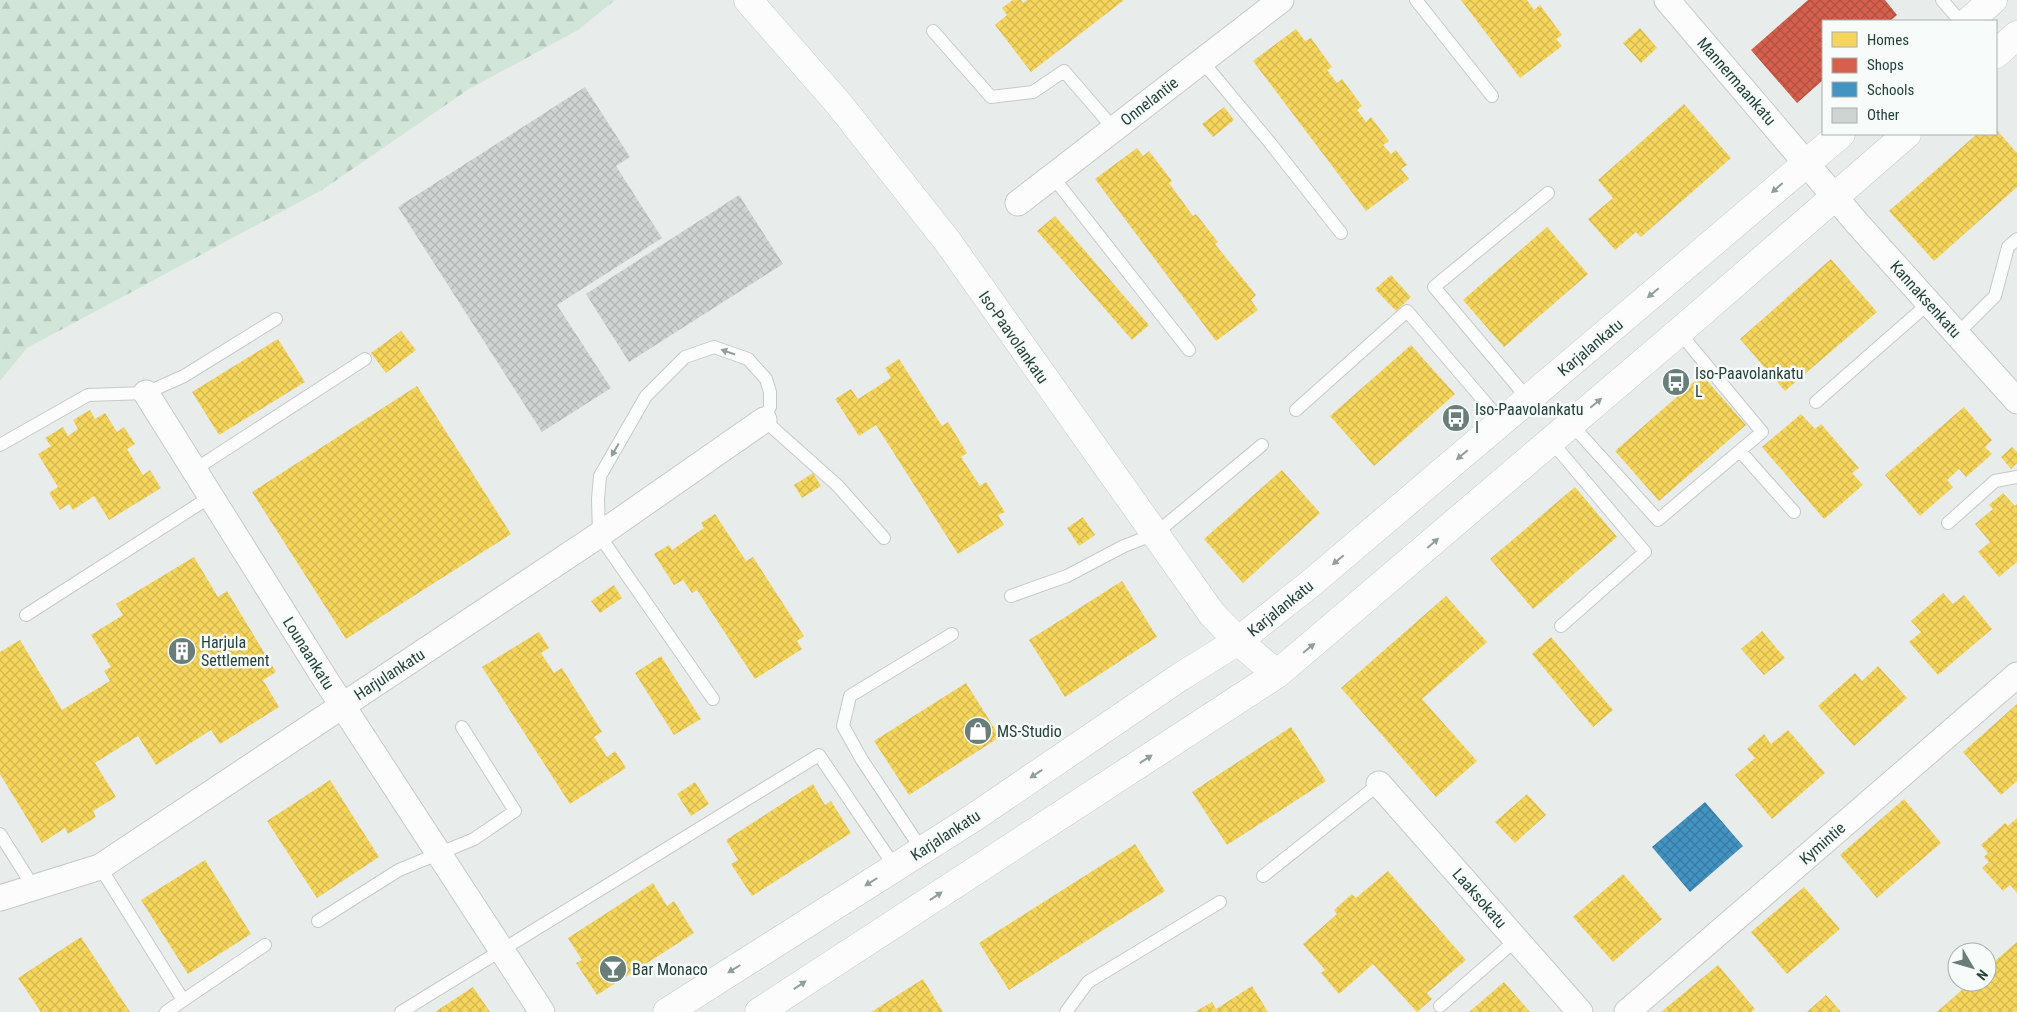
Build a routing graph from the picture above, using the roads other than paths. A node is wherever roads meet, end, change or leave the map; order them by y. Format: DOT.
graph roads {
  1 [pos="748,0"];
  2 [pos="1281,0"];
  3 [pos="1416,0"];
  4 [pos="1667,0"];
  5 [pos="1942,0"];
  6 [pos="1993,0"];
  7 [pos="1959,20"];
  8 [pos="1970,20"];
  9 [pos="933,31"];
  10 [pos="2017,35"];
  11 [pos="1997,53"];
  12 [pos="1202,61"];
  13 [pos="1492,96"];
  14 [pos="1114,129"];
  15 [pos="1839,135"];
  16 [pos="1906,135"];
  17 [pos="1807,162"];
  18 [pos="1053,177"];
  19 [pos="1548,193"];
  20 [pos="1836,196"];
  21 [pos="1018,203"];
  22 [pos="1341,233"];
  23 [pos="2017,239"];
  24 [pos="1929,303"];
  25 [pos="276,319"];
  26 [pos="1679,332"];
  27 [pos="1957,334"];
  28 [pos="1189,350"];
  29 [pos="365,359"];
  30 [pos="146,393"];
  31 [pos="1528,399"];
  32 [pos="2017,401"];
  33 [pos="1816,402"];
  34 [pos="1296,410"];
  35 [pos="764,420"];
  36 [pos="1502,422"];
  37 [pos="1561,433"];
  38 [pos="1262,444"];
  39 [pos="0,445"];
  40 [pos="1740,451"];
  41 [pos="194,470"];
  42 [pos="2017,477"];
  43 [pos="210,497"];
  44 [pos="1794,512"];
  45 [pos="1948,523"];
  46 [pos="1155,534"];
  47 [pos="599,535"];
  48 [pos="884,538"];
  49 [pos="1011,596"];
  50 [pos="26,615"];
  51 [pos="1561,626"];
  52 [pos="952,634"];
  53 [pos="1238,641"];
  54 [pos="1277,674"];
  55 [pos="2017,675"];
  56 [pos="713,699"];
  57 [pos="342,704"];
  58 [pos="462,727"];
  59 [pos="1379,784"];
  60 [pos="0,834"];
  61 [pos="922,850"];
  62 [pos="440,855"];
  63 [pos="100,867"];
  64 [pos="895,867"];
  65 [pos="1263,876"];
  66 [pos="34,888"];
  67 [pos="0,898"];
  68 [pos="1220,902"];
  69 [pos="318,921"];
  70 [pos="1516,940"];
  71 [pos="266,945"];
  72 [pos="502,949"];
  73 [pos="183,1000"];
  74 [pos="1440,1006"];
  75 [pos="166,1012"];
  76 [pos="401,1012"];
  77 [pos="542,1012"];
  78 [pos="667,1012"];
  79 [pos="759,1012"];
  80 [pos="1066,1012"];
  81 [pos="1579,1012"];
  82 [pos="1627,1012"];
  1 -- 46 [label="main road, Iso-Paavolankatu"];
  2 -- 12 [label="street, Onnelantie"];
  3 -- 13 [label="lane"];
  4 -- 17 [label="street, Mannermaankatu"];
  5 -- 7 [label="lane"];
  6 -- 8 [label="main road"];
  9 -- 14 [label="lane"];
  10 -- 11 [label="main road"];
  12 -- 14 [label="street, Onnelantie"];
  12 -- 22 [label="lane"];
  14 -- 18 [label="street, Onnelantie"];
  15 -- 17 [label="main road, Karjalankatu"];
  16 -- 20 [label="main road"];
  17 -- 20 [label="street, Mannermaankatu"];
  17 -- 31 [label="main road, Karjalankatu, one-way"];
  18 -- 21 [label="street, Onnelantie"];
  18 -- 28 [label="lane"];
  19 -- 31 [label="lane"];
  20 -- 24 [label="street, Kannaksenkatu"];
  20 -- 26 [label="main road"];
  23 -- 27 [label="lane"];
  24 -- 27 [label="street, Kannaksenkatu"];
  24 -- 33 [label="lane"];
  25 -- 30 [label="lane"];
  37 -- 26 [label="main road, one-way"];
  26 -- 40 [label="lane"];
  27 -- 32 [label="street, Kannaksenkatu"];
  29 -- 41 [label="lane"];
  30 -- 39 [label="lane"];
  30 -- 41 [label="street, Lounaankatu"];
  31 -- 36 [label="main road, Karjalankatu"];
  34 -- 36 [label="lane"];
  35 -- 47 [label="street, Harjulankatu"];
  35 -- 47 [label="lane, one-way"];
  35 -- 48 [label="lane"];
  36 -- 53 [label="main road, Karjalankatu, one-way"];
  37 -- 40 [label="lane"];
  37 -- 51 [label="lane"];
  54 -- 37 [label="main road, one-way"];
  38 -- 46 [label="lane"];
  40 -- 44 [label="lane"];
  41 -- 43 [label="street, Lounaankatu"];
  42 -- 45 [label="lane"];
  43 -- 50 [label="lane"];
  43 -- 57 [label="street, Lounaankatu"];
  46 -- 49 [label="lane"];
  46 -- 53 [label="main road, Iso-Paavolankatu"];
  47 -- 56 [label="lane"];
  47 -- 57 [label="street, Harjulankatu"];
  52 -- 61 [label="lane"];
  53 -- 54 [label="main road, Iso-Paavolankatu"];
  53 -- 61 [label="main road, Karjalankatu, one-way"];
  79 -- 54 [label="main road, one-way"];
  55 -- 82 [label="street, Kymintie"];
  57 -- 62 [label="street, Lounaankatu"];
  57 -- 63 [label="street, Harjulankatu"];
  58 -- 62 [label="lane"];
  59 -- 65 [label="lane"];
  59 -- 70 [label="street, Laaksokatu"];
  60 -- 66 [label="lane"];
  61 -- 64 [label="main road, Karjalankatu"];
  62 -- 69 [label="lane"];
  62 -- 72 [label="street, Lounaankatu"];
  63 -- 66 [label="street, Harjulankatu"];
  63 -- 73 [label="lane"];
  64 -- 72 [label="lane"];
  64 -- 78 [label="main road, Karjalankatu, one-way"];
  66 -- 67 [label="street, Harjulankatu"];
  68 -- 80 [label="lane"];
  70 -- 74 [label="lane"];
  70 -- 81 [label="street, Laaksokatu"];
  71 -- 73 [label="lane"];
  72 -- 76 [label="lane"];
  72 -- 77 [label="street, Lounaankatu"];
  73 -- 75 [label="lane"];
}
